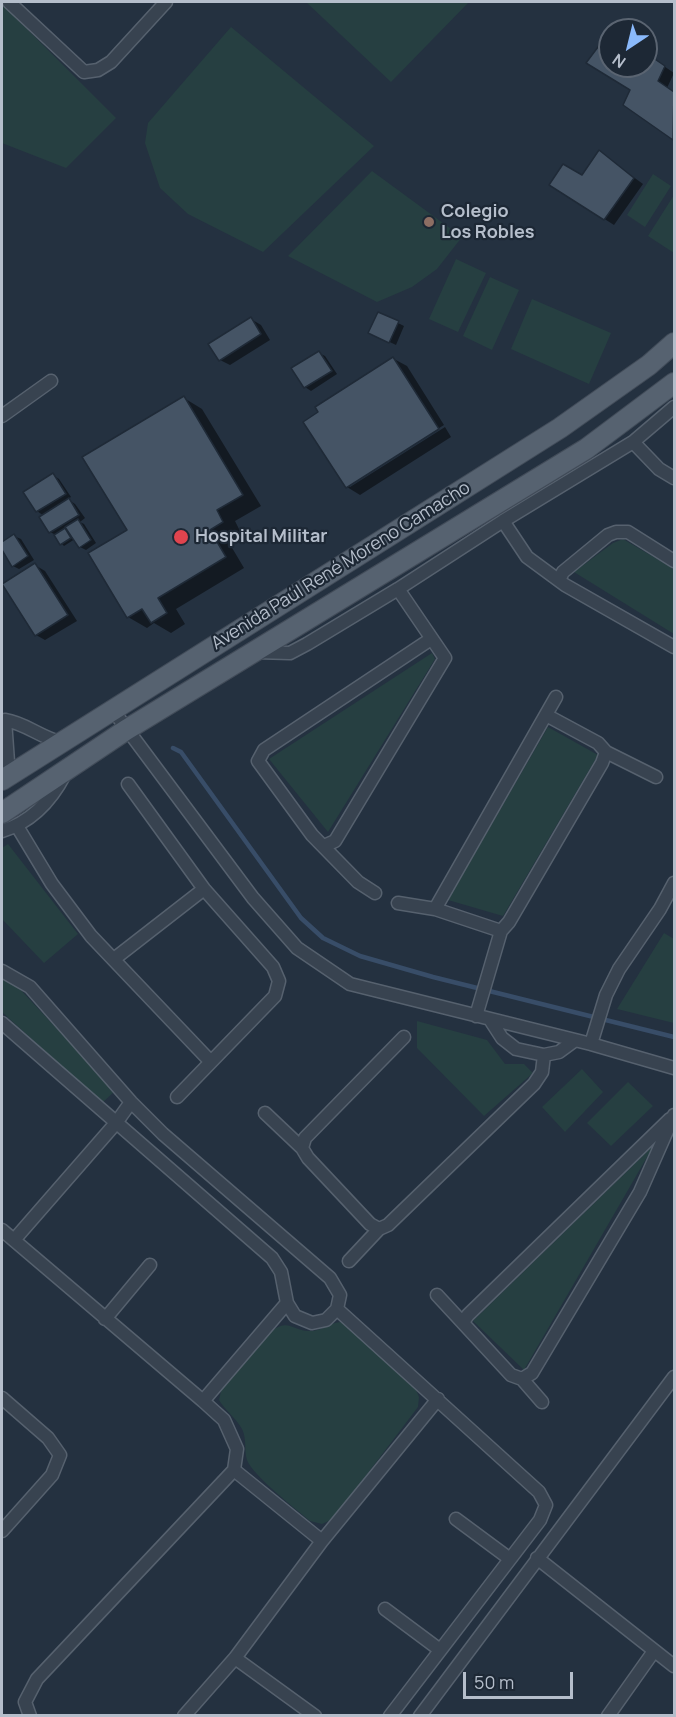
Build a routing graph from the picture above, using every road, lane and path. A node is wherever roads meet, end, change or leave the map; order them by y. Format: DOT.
graph roads {
  1 [pos="9,2"];
  2 [pos="166,2"];
  3 [pos="675,343"];
  4 [pos="51,381"];
  5 [pos="675,383"];
  6 [pos="675,407"];
  7 [pos="2,416"];
  8 [pos="633,442"];
  9 [pos="675,478"];
  10 [pos="503,520"];
  11 [pos="675,561"];
  12 [pos="559,580"];
  13 [pos="398,589"];
  14 [pos="431,639"];
  15 [pos="675,647"];
  16 [pos="255,652"];
  17 [pos="556,697"];
  18 [pos="112,709"];
  19 [pos="546,715"];
  20 [pos="3,718"];
  21 [pos="126,730"];
  22 [pos="60,742"];
  23 [pos="606,752"];
  24 [pos="67,769"];
  25 [pos="656,777"];
  26 [pos="2,780"];
  27 [pos="128,784"];
  28 [pos="2,813"];
  29 [pos="17,826"];
  30 [pos="2,831"];
  31 [pos="324,846"];
  32 [pos="675,883"];
  33 [pos="204,889"];
  34 [pos="375,893"];
  35 [pos="398,903"];
  36 [pos="435,909"];
  37 [pos="501,931"];
  38 [pos="114,959"];
  39 [pos="2,971"];
  40 [pos="476,1016"];
  41 [pos="491,1021"];
  42 [pos="2,1023"];
  43 [pos="404,1037"];
  44 [pos="574,1041"];
  45 [pos="591,1044"];
  46 [pos="544,1055"];
  47 [pos="210,1061"];
  48 [pos="675,1068"];
  49 [pos="177,1097"];
  50 [pos="131,1102"];
  51 [pos="265,1113"];
  52 [pos="674,1114"];
  53 [pos="116,1123"];
  54 [pos="302,1148"];
  55 [pos="379,1228"];
  56 [pos="2,1230"];
  57 [pos="14,1240"];
  58 [pos="349,1261"];
  59 [pos="150,1265"];
  60 [pos="437,1295"];
  61 [pos="287,1303"];
  62 [pos="337,1309"];
  63 [pos="105,1319"];
  64 [pos="463,1322"];
  65 [pos="675,1377"];
  66 [pos="522,1379"];
  67 [pos="2,1398"];
  68 [pos="438,1399"];
  69 [pos="203,1401"];
  70 [pos="542,1402"];
  71 [pos="234,1470"];
  72 [pos="456,1519"];
  73 [pos="2,1531"];
  74 [pos="322,1541"];
  75 [pos="537,1558"];
  76 [pos="510,1559"];
  77 [pos="385,1609"];
  78 [pos="440,1650"];
  79 [pos="654,1651"];
  80 [pos="235,1658"];
  81 [pos="675,1666"];
  82 [pos="30,1716"];
  83 [pos="184,1716"];
  84 [pos="315,1716"];
  85 [pos="390,1716"];
  86 [pos="420,1716"];
  87 [pos="608,1716"];
  1 -- 2 [label="street"];
  3 -- 18 [label="main road, Avenida Paúl René Moreno Camacho"];
  4 -- 7 [label="street"];
  5 -- 16 [label="main road, Avenida Paúl René Moreno Camacho"];
  6 -- 8 [label="street"];
  8 -- 9 [label="street"];
  8 -- 10 [label="street"];
  10 -- 12 [label="street"];
  10 -- 13 [label="street"];
  11 -- 12 [label="street"];
  12 -- 15 [label="street"];
  13 -- 14 [label="street"];
  13 -- 16 [label="street"];
  14 -- 31 [label="street"];
  14 -- 31 [label="street"];
  16 -- 21 [label="main road, Avenida Paúl René Moreno Camacho"];
  17 -- 19 [label="street"];
  18 -- 21 [label="street"];
  18 -- 22 [label="main road, Avenida Paúl René Moreno Camacho"];
  19 -- 23 [label="street"];
  19 -- 36 [label="street"];
  20 -- 22 [label="street"];
  20 -- 26 [label="street"];
  21 -- 24 [label="main road, Avenida Paúl René Moreno Camacho"];
  21 -- 40 [label="street"];
  22 -- 26 [label="main road, Avenida Paúl René Moreno Camacho"];
  23 -- 25 [label="street"];
  23 -- 37 [label="street"];
  24 -- 28 [label="main road, Avenida Paúl René Moreno Camacho"];
  24 -- 29 [label="street"];
  27 -- 33 [label="street"];
  29 -- 30 [label="street"];
  29 -- 38 [label="street"];
  31 -- 34 [label="street"];
  32 -- 45 [label="street"];
  33 -- 38 [label="street"];
  33 -- 47 [label="street"];
  35 -- 36 [label="street"];
  36 -- 37 [label="street"];
  37 -- 40 [label="street"];
  38 -- 47 [label="street"];
  39 -- 50 [label="street"];
  40 -- 41 [label="street"];
  41 -- 44 [label="street"];
  41 -- 46 [label="street"];
  42 -- 53 [label="street"];
  43 -- 54 [label="street"];
  44 -- 45 [label="street"];
  44 -- 46 [label="street"];
  45 -- 48 [label="street"];
  46 -- 55 [label="street"];
  47 -- 49 [label="street"];
  50 -- 53 [label="street"];
  50 -- 62 [label="street"];
  51 -- 54 [label="street"];
  52 -- 64 [label="street"];
  52 -- 66 [label="street"];
  53 -- 57 [label="street"];
  53 -- 61 [label="street"];
  54 -- 55 [label="street"];
  55 -- 58 [label="street"];
  56 -- 57 [label="street"];
  57 -- 63 [label="street"];
  59 -- 63 [label="street"];
  60 -- 64 [label="street"];
  61 -- 62 [label="street"];
  61 -- 69 [label="street"];
  62 -- 68 [label="street"];
  63 -- 69 [label="street"];
  64 -- 66 [label="street"];
  65 -- 75 [label="street"];
  66 -- 70 [label="street"];
  67 -- 73 [label="street"];
  68 -- 74 [label="street"];
  68 -- 76 [label="street"];
  69 -- 71 [label="street"];
  71 -- 74 [label="street"];
  71 -- 82 [label="street"];
  72 -- 76 [label="street"];
  74 -- 80 [label="street"];
  75 -- 79 [label="street"];
  75 -- 86 [label="street"];
  76 -- 78 [label="street"];
  77 -- 78 [label="street"];
  78 -- 85 [label="street"];
  79 -- 81 [label="street"];
  79 -- 87 [label="street"];
  80 -- 83 [label="street"];
  80 -- 84 [label="street"];
}
